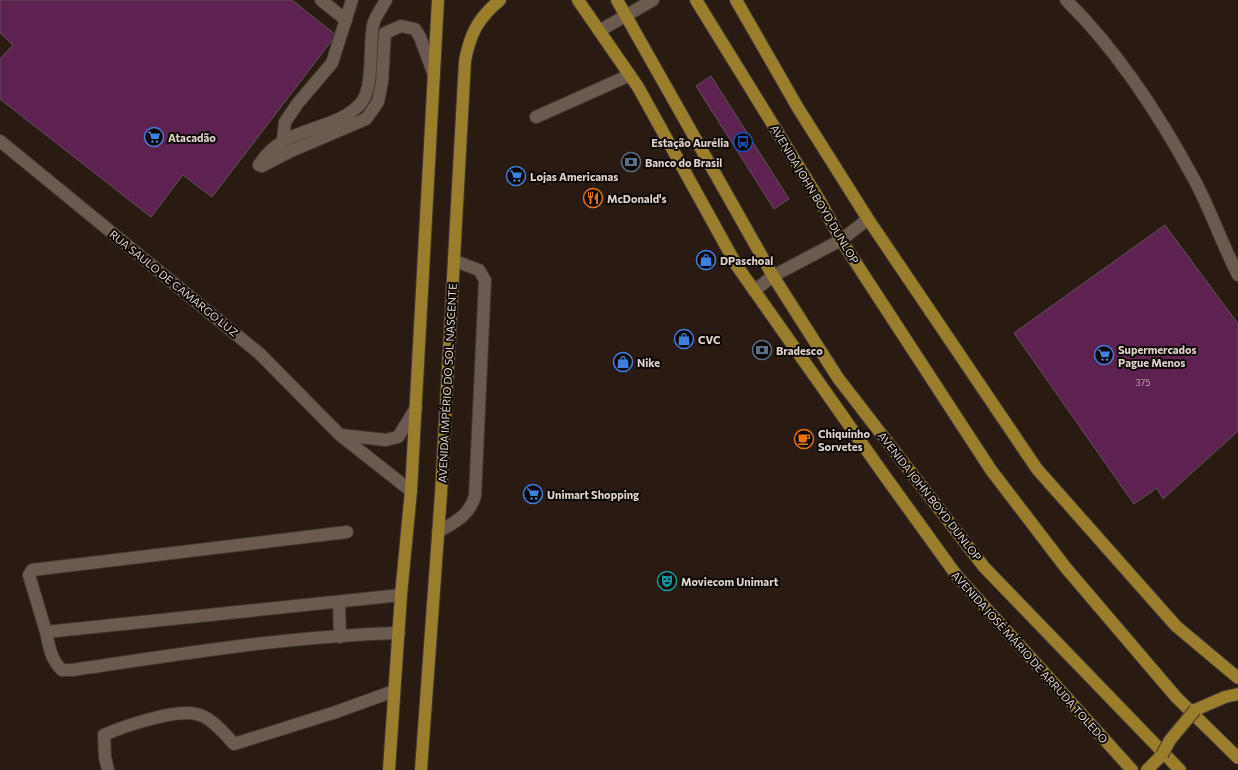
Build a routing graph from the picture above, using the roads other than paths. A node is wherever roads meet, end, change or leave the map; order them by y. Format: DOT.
graph roads {
  1 [pos="321,0"];
  2 [pos="352,0"];
  3 [pos="386,0"];
  4 [pos="438,0"];
  5 [pos="578,0"];
  6 [pos="617,0"];
  7 [pos="652,0"];
  8 [pos="696,0"];
  9 [pos="736,0"];
  10 [pos="1066,0"];
  11 [pos="495,2"];
  12 [pos="626,15"];
  13 [pos="346,20"];
  14 [pos="600,30"];
  15 [pos="630,75"];
  16 [pos="434,77"];
  17 [pos="536,116"];
  18 [pos="283,140"];
  19 [pos="0,141"];
  20 [pos="868,219"];
  21 [pos="841,240"];
  22 [pos="454,261"];
  23 [pos="1238,275"];
  24 [pos="773,276"];
  25 [pos="754,291"];
  26 [pos="416,408"];
  27 [pos="340,435"];
  28 [pos="411,491"];
  29 [pos="347,532"];
  30 [pos="438,532"];
  31 [pos="401,595"];
  32 [pos="339,602"];
  33 [pos="46,632"];
  34 [pos="398,634"];
  35 [pos="340,637"];
  36 [pos="1238,678"];
  37 [pos="394,692"];
  38 [pos="1238,694"];
  39 [pos="1238,758"];
  40 [pos="108,770"];
  41 [pos="389,770"];
  42 [pos="421,770"];
  43 [pos="1132,770"];
  44 [pos="1147,770"];
  45 [pos="1180,770"];
  1 -- 13 [label="street"];
  2 -- 13 [label="street"];
  3 -- 18 [label="street"];
  4 -- 16 [label="main road"];
  5 -- 14 [label="main road, AVENIDA JOSÉ MÁRIO DE ARRUDA TOLEDO"];
  6 -- 12 [label="main road, AVENIDA JOHN BOYD DUNLOP"];
  7 -- 12 [label="street"];
  8 -- 21 [label="main road, AVENIDA JOHN BOYD DUNLOP"];
  9 -- 20 [label="main road"];
  10 -- 23 [label="street"];
  11 -- 22 [label="main road, AVENIDA IMPÉRIO DO SOL NASCENTE"];
  12 -- 14 [label="street"];
  12 -- 24 [label="main road, AVENIDA JOHN BOYD DUNLOP"];
  13 -- 18 [label="street"];
  14 -- 15 [label="main road, AVENIDA JOSÉ MÁRIO DE ARRUDA TOLEDO"];
  15 -- 17 [label="street"];
  15 -- 25 [label="main road, AVENIDA JOSÉ MÁRIO DE ARRUDA TOLEDO"];
  16 -- 18 [label="street"];
  16 -- 26 [label="main road"];
  19 -- 27 [label="street, RUA SAULO DE CAMARGO LUZ"];
  20 -- 21 [label="street"];
  20 -- 36 [label="main road"];
  21 -- 24 [label="street"];
  21 -- 39 [label="main road, AVENIDA JOHN BOYD DUNLOP"];
  22 -- 30 [label="main road, AVENIDA IMPÉRIO DO SOL NASCENTE"];
  22 -- 30 [label="street"];
  24 -- 25 [label="street"];
  24 -- 45 [label="main road, AVENIDA JOHN BOYD DUNLOP"];
  25 -- 43 [label="main road, AVENIDA JOSÉ MÁRIO DE ARRUDA TOLEDO"];
  26 -- 27 [label="street"];
  26 -- 28 [label="main road"];
  27 -- 28 [label="street, RUA SAULO DE CAMARGO LUZ"];
  28 -- 31 [label="main road"];
  29 -- 33 [label="street"];
  30 -- 42 [label="main road, AVENIDA IMPÉRIO DO SOL NASCENTE"];
  31 -- 32 [label="street"];
  31 -- 34 [label="main road"];
  32 -- 33 [label="street"];
  32 -- 35 [label="street"];
  33 -- 35 [label="street"];
  34 -- 35 [label="street"];
  34 -- 37 [label="main road"];
  37 -- 40 [label="street"];
  37 -- 41 [label="main road"];
  38 -- 44 [label="main road, bridge"];
}
